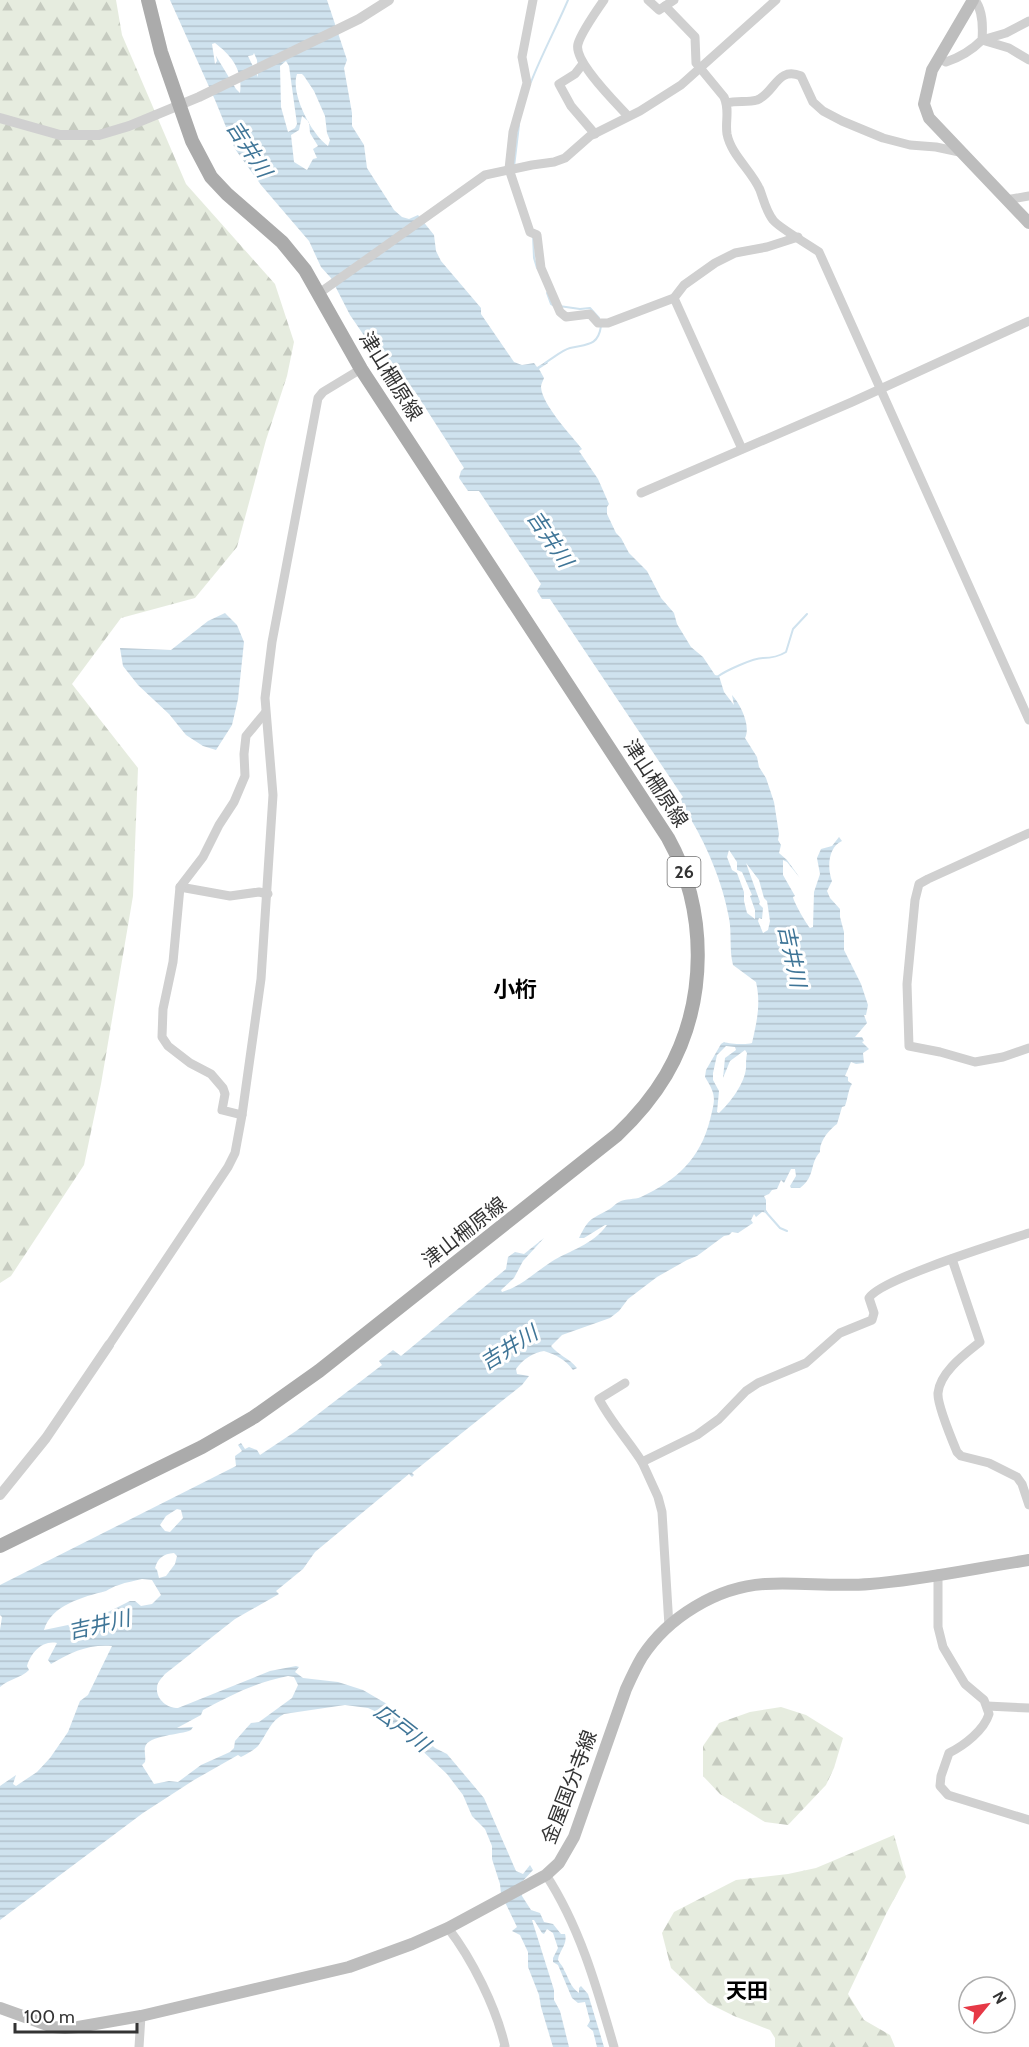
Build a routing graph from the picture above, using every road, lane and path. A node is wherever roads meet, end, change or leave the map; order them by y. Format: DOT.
graph roads {
  1 [pos="148,0"];
  2 [pos="389,0"];
  3 [pos="533,0"];
  4 [pos="604,0"];
  5 [pos="648,0"];
  6 [pos="674,0"];
  7 [pos="776,0"];
  8 [pos="974,0"];
  9 [pos="665,6"];
  10 [pos="1029,21"];
  11 [pos="982,40"];
  12 [pos="939,58"];
  13 [pos="1029,60"];
  14 [pos="582,64"];
  15 [pos="698,68"];
  16 [pos="727,103"];
  17 [pos="180,105"];
  18 [pos="628,116"];
  19 [pos="0,118"];
  20 [pos="595,134"];
  21 [pos="963,153"];
  22 [pos="509,170"];
  23 [pos="1029,196"];
  24 [pos="1006,200"];
  25 [pos="1029,223"];
  26 [pos="798,237"];
  27 [pos="324,290"];
  28 [pos="674,298"];
  29 [pos="1029,321"];
  30 [pos="362,369"];
  31 [pos="881,388"];
  32 [pos="742,449"];
  33 [pos="641,493"];
  34 [pos="265,713"];
  35 [pos="1029,720"];
  36 [pos="1029,833"];
  37 [pos="180,887"];
  38 [pos="268,894"];
  39 [pos="1029,1048"];
  40 [pos="242,1115"];
  41 [pos="1029,1233"];
  42 [pos="952,1259"];
  43 [pos="109,1345"];
  44 [pos="625,1383"];
  45 [pos="642,1462"];
  46 [pos="0,1495"];
  47 [pos="1029,1505"];
  48 [pos="0,1546"];
  49 [pos="1029,1560"];
  50 [pos="938,1574"];
  51 [pos="669,1626"];
  52 [pos="987,1706"];
  53 [pos="1029,1708"];
  54 [pos="1029,1820"];
  55 [pos="544,1876"];
  56 [pos="448,1928"];
  57 [pos="0,2008"];
  58 [pos="141,2016"];
  59 [pos="139,2047"];
  60 [pos="504,2047"];
  61 [pos="615,2047"];
  1 -- 17 [label="main road, 津山柵原線 / 26"];
  2 -- 17 [label="street"];
  3 -- 22 [label="street"];
  4 -- 14 [label="street"];
  5 -- 9 [label="street"];
  6 -- 9 [label="street"];
  7 -- 15 [label="street"];
  8 -- 11 [label="street"];
  8 -- 12 [label="main road"];
  9 -- 15 [label="street"];
  10 -- 11 [label="street"];
  11 -- 12 [label="street"];
  11 -- 13 [label="street"];
  12 -- 21 [label="main road"];
  14 -- 18 [label="street"];
  14 -- 20 [label="street"];
  15 -- 16 [label="street"];
  15 -- 18 [label="street"];
  16 -- 21 [label="street"];
  16 -- 26 [label="street"];
  17 -- 19 [label="street"];
  17 -- 27 [label="main road, 津山柵原線 / 26"];
  18 -- 20 [label="street"];
  20 -- 22 [label="street"];
  21 -- 24 [label="main road"];
  22 -- 27 [label="street"];
  22 -- 28 [label="street"];
  23 -- 24 [label="street"];
  24 -- 25 [label="main road"];
  26 -- 28 [label="street"];
  26 -- 31 [label="street"];
  27 -- 30 [label="main road, 津山柵原線 / 26"];
  28 -- 32 [label="street"];
  29 -- 31 [label="street"];
  30 -- 34 [label="street"];
  30 -- 48 [label="main road, 津山柵原線 / 26"];
  31 -- 32 [label="street"];
  31 -- 35 [label="street"];
  32 -- 33 [label="street"];
  34 -- 37 [label="street"];
  34 -- 38 [label="street"];
  36 -- 39 [label="street"];
  37 -- 38 [label="street"];
  37 -- 40 [label="street"];
  38 -- 40 [label="street"];
  40 -- 43 [label="street"];
  41 -- 42 [label="street"];
  42 -- 45 [label="street"];
  42 -- 47 [label="street"];
  43 -- 46 [label="street"];
  44 -- 45 [label="street"];
  45 -- 51 [label="street"];
  49 -- 50 [label="main road, 金屋国分寺線"];
  50 -- 51 [label="main road, 金屋国分寺線"];
  50 -- 52 [label="street"];
  51 -- 55 [label="main road, 金屋国分寺線"];
  52 -- 53 [label="street"];
  52 -- 54 [label="street"];
  55 -- 56 [label="main road, 金屋国分寺線"];
  55 -- 61 [label="street"];
  56 -- 58 [label="main road, 金屋国分寺線"];
  56 -- 60 [label="street"];
  57 -- 58 [label="main road, 金屋国分寺線"];
  58 -- 59 [label="street"];
}
